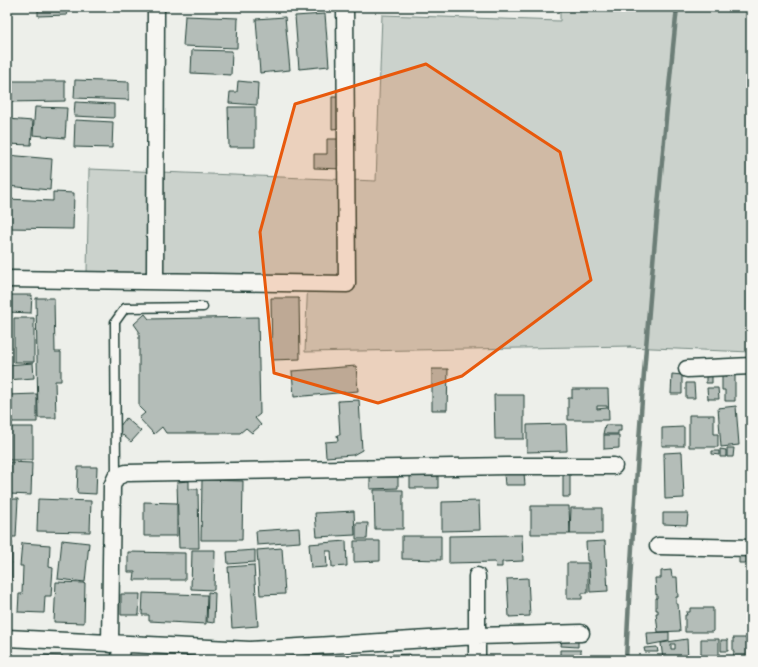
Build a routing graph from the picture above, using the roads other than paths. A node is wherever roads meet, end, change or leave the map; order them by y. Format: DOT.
graph roads {
  1 [pos="156,7"];
  2 [pos="345,7"];
  3 [pos="7,279"];
  4 [pos="155,280"];
  5 [pos="203,307"];
  6 [pos="751,366"];
  7 [pos="686,369"];
  8 [pos="614,466"];
  9 [pos="116,477"];
  10 [pos="658,546"];
  11 [pos="751,548"];
  12 [pos="477,576"];
  13 [pos="581,633"];
  14 [pos="477,636"];
  15 [pos="7,638"];
  16 [pos="115,644"];
  17 [pos="120,660"];
  18 [pos="477,660"];
  1 -- 4 [label="street"];
  2 -- 4 [label="street"];
  3 -- 4 [label="street"];
  5 -- 9 [label="lane"];
  6 -- 7 [label="street"];
  8 -- 9 [label="street"];
  9 -- 16 [label="street"];
  10 -- 11 [label="street"];
  12 -- 14 [label="street"];
  13 -- 14 [label="street"];
  14 -- 16 [label="street"];
  14 -- 18 [label="street"];
  15 -- 16 [label="street"];
  16 -- 17 [label="street"];
}
